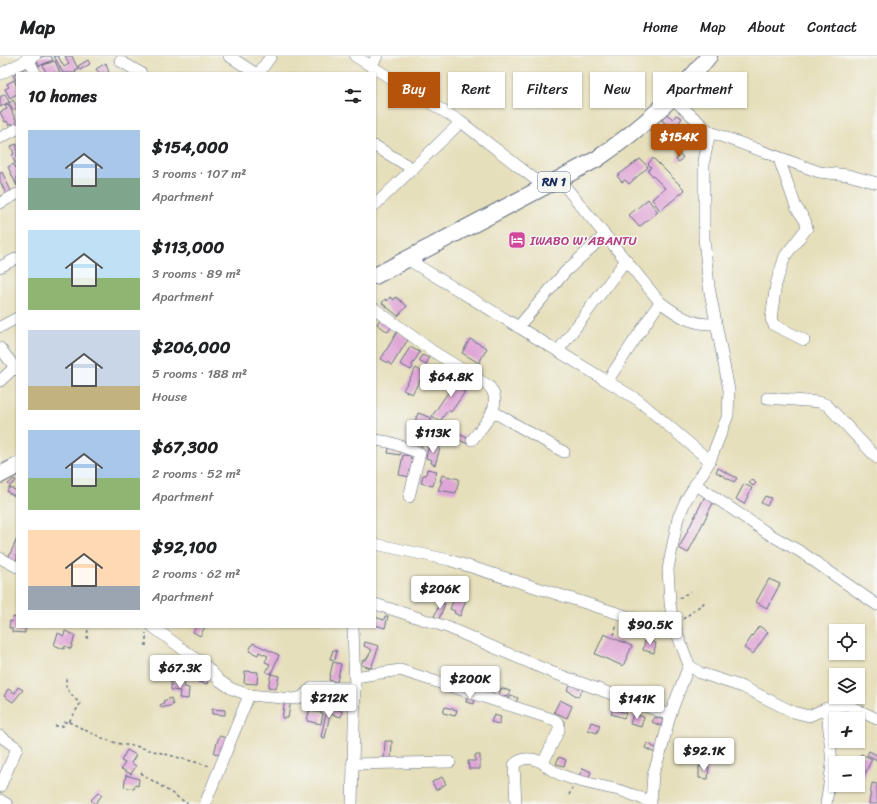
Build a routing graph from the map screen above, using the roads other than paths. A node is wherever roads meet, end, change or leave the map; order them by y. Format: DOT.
graph roads {
  1 [pos="229,56"];
  2 [pos="271,56"];
  3 [pos="355,56"];
  4 [pos="377,56"];
  5 [pos="709,56"];
  6 [pos="30,57"];
  7 [pos="119,59"];
  8 [pos="371,66"];
  9 [pos="35,72"];
  10 [pos="125,72"];
  11 [pos="139,72"];
  12 [pos="253,72"];
  13 [pos="260,72"];
  14 [pos="696,72"];
  15 [pos="0,74"];
  16 [pos="662,108"];
  17 [pos="683,108"];
  18 [pos="461,122"];
  19 [pos="16,130"];
  20 [pos="710,132"];
  21 [pos="0,138"];
  22 [pos="376,147"];
  23 [pos="779,159"];
  24 [pos="413,169"];
  25 [pos="559,178"];
  26 [pos="877,183"];
  27 [pos="545,187"];
  28 [pos="16,194"];
  29 [pos="0,202"];
  30 [pos="376,204"];
  31 [pos="604,235"];
  32 [pos="16,259"];
  33 [pos="407,259"];
  34 [pos="626,260"];
  35 [pos="0,267"];
  36 [pos="376,275"];
  37 [pos="660,302"];
  38 [pos="376,310"];
  39 [pos="16,319"];
  40 [pos="716,324"];
  41 [pos="0,327"];
  42 [pos="518,327"];
  43 [pos="804,340"];
  44 [pos="0,348"];
  45 [pos="558,351"];
  46 [pos="16,369"];
  47 [pos="608,380"];
  48 [pos="0,381"];
  49 [pos="766,398"];
  50 [pos="492,411"];
  51 [pos="376,440"];
  52 [pos="472,440"];
  53 [pos="564,452"];
  54 [pos="877,458"];
  55 [pos="710,461"];
  56 [pos="16,467"];
  57 [pos="0,475"];
  58 [pos="695,484"];
  59 [pos="410,497"];
  60 [pos="376,544"];
  61 [pos="0,558"];
  62 [pos="16,566"];
  63 [pos="376,604"];
  64 [pos="877,605"];
  65 [pos="675,627"];
  66 [pos="154,628"];
  67 [pos="353,628"];
  68 [pos="689,665"];
  69 [pos="355,682"];
  70 [pos="250,695"];
  71 [pos="827,708"];
  72 [pos="670,715"];
  73 [pos="877,719"];
  74 [pos="0,736"];
  75 [pos="450,762"];
  76 [pos="543,763"];
  77 [pos="352,764"];
  78 [pos="0,788"];
  79 [pos="0,800"];
  80 [pos="652,803"];
  81 [pos="7,804"];
  82 [pos="204,804"];
  83 [pos="352,804"];
  84 [pos="516,804"];
  85 [pos="826,804"];
  1 -- 12 [label="street"];
  2 -- 13 [label="street"];
  3 -- 8 [label="street"];
  4 -- 8 [label="street"];
  5 -- 14 [label="highway, RN 1"];
  6 -- 9 [label="street"];
  6 -- 15 [label="street"];
  7 -- 10 [label="street"];
  7 -- 11 [label="street"];
  8 -- 18 [label="street"];
  16 -- 25 [label="highway, RN 1"];
  17 -- 20 [label="street"];
  18 -- 24 [label="street"];
  18 -- 27 [label="street"];
  19 -- 21 [label="street"];
  20 -- 23 [label="street"];
  20 -- 40 [label="street"];
  22 -- 24 [label="street"];
  23 -- 26 [label="street"];
  23 -- 43 [label="street"];
  24 -- 30 [label="street"];
  25 -- 27 [label="highway, RN 1"];
  25 -- 31 [label="street"];
  27 -- 33 [label="highway, RN 1"];
  28 -- 29 [label="street"];
  31 -- 34 [label="street"];
  31 -- 42 [label="street"];
  32 -- 35 [label="street"];
  33 -- 36 [label="highway, RN 1"];
  33 -- 42 [label="street"];
  34 -- 37 [label="street"];
  34 -- 45 [label="street"];
  37 -- 40 [label="street"];
  37 -- 47 [label="street"];
  38 -- 50 [label="street"];
  39 -- 41 [label="street"];
  40 -- 55 [label="street"];
  42 -- 45 [label="street"];
  44 -- 46 [label="street"];
  45 -- 47 [label="street"];
  46 -- 48 [label="street"];
  47 -- 55 [label="street"];
  49 -- 54 [label="street"];
  50 -- 52 [label="street"];
  50 -- 53 [label="street"];
  51 -- 59 [label="street"];
  55 -- 58 [label="street"];
  56 -- 57 [label="highway"];
  58 -- 64 [label="street"];
  58 -- 65 [label="street"];
  60 -- 65 [label="street"];
  61 -- 62 [label="street"];
  63 -- 72 [label="street"];
  65 -- 68 [label="street"];
  66 -- 70 [label="street"];
  67 -- 69 [label="street"];
  68 -- 71 [label="street"];
  68 -- 72 [label="street"];
  69 -- 70 [label="street"];
  69 -- 76 [label="street"];
  69 -- 77 [label="street"];
  70 -- 82 [label="street"];
  71 -- 73 [label="street"];
  71 -- 85 [label="street"];
  72 -- 80 [label="street"];
  74 -- 78 [label="street"];
  75 -- 77 [label="street"];
  76 -- 80 [label="street"];
  76 -- 84 [label="street"];
  77 -- 83 [label="street"];
  79 -- 81 [label="street"];
}
